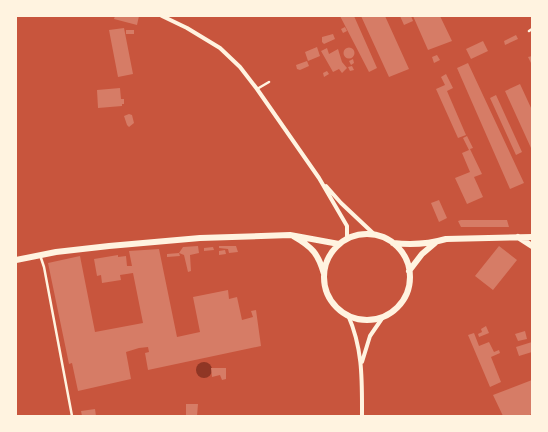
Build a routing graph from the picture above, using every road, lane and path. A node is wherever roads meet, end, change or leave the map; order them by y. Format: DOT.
graph roads {
  1 [pos="162,16"];
  2 [pos="269,82"];
  3 [pos="258,89"];
  4 [pos="319,178"];
  5 [pos="290,235"];
  6 [pos="375,235"];
  7 [pos="518,237"];
  8 [pos="532,237"];
  9 [pos="347,239"];
  10 [pos="393,243"];
  11 [pos="435,243"];
  12 [pos="339,244"];
  13 [pos="532,246"];
  14 [pos="40,255"];
  15 [pos="16,260"];
  16 [pos="409,271"];
  17 [pos="324,275"];
  18 [pos="348,315"];
  19 [pos="383,316"];
  20 [pos="362,362"];
  21 [pos="72,416"];
  22 [pos="362,416"];
  1 -- 3 [label="street"];
  2 -- 3 [label="lane"];
  3 -- 4 [label="street"];
  4 -- 6 [label="street"];
  4 -- 9 [label="street"];
  5 -- 12 [label="street"];
  5 -- 14 [label="street"];
  5 -- 17 [label="street"];
  6 -- 9 [label="street"];
  6 -- 10 [label="street"];
  7 -- 8 [label="street"];
  7 -- 11 [label="street"];
  7 -- 13 [label="street"];
  9 -- 12 [label="street"];
  10 -- 11 [label="street"];
  10 -- 16 [label="street"];
  11 -- 16 [label="street"];
  12 -- 17 [label="street"];
  14 -- 15 [label="street"];
  14 -- 21 [label="lane"];
  16 -- 19 [label="street"];
  17 -- 18 [label="street"];
  18 -- 19 [label="street"];
  18 -- 20 [label="street"];
  19 -- 20 [label="street"];
  20 -- 22 [label="street"];
}
